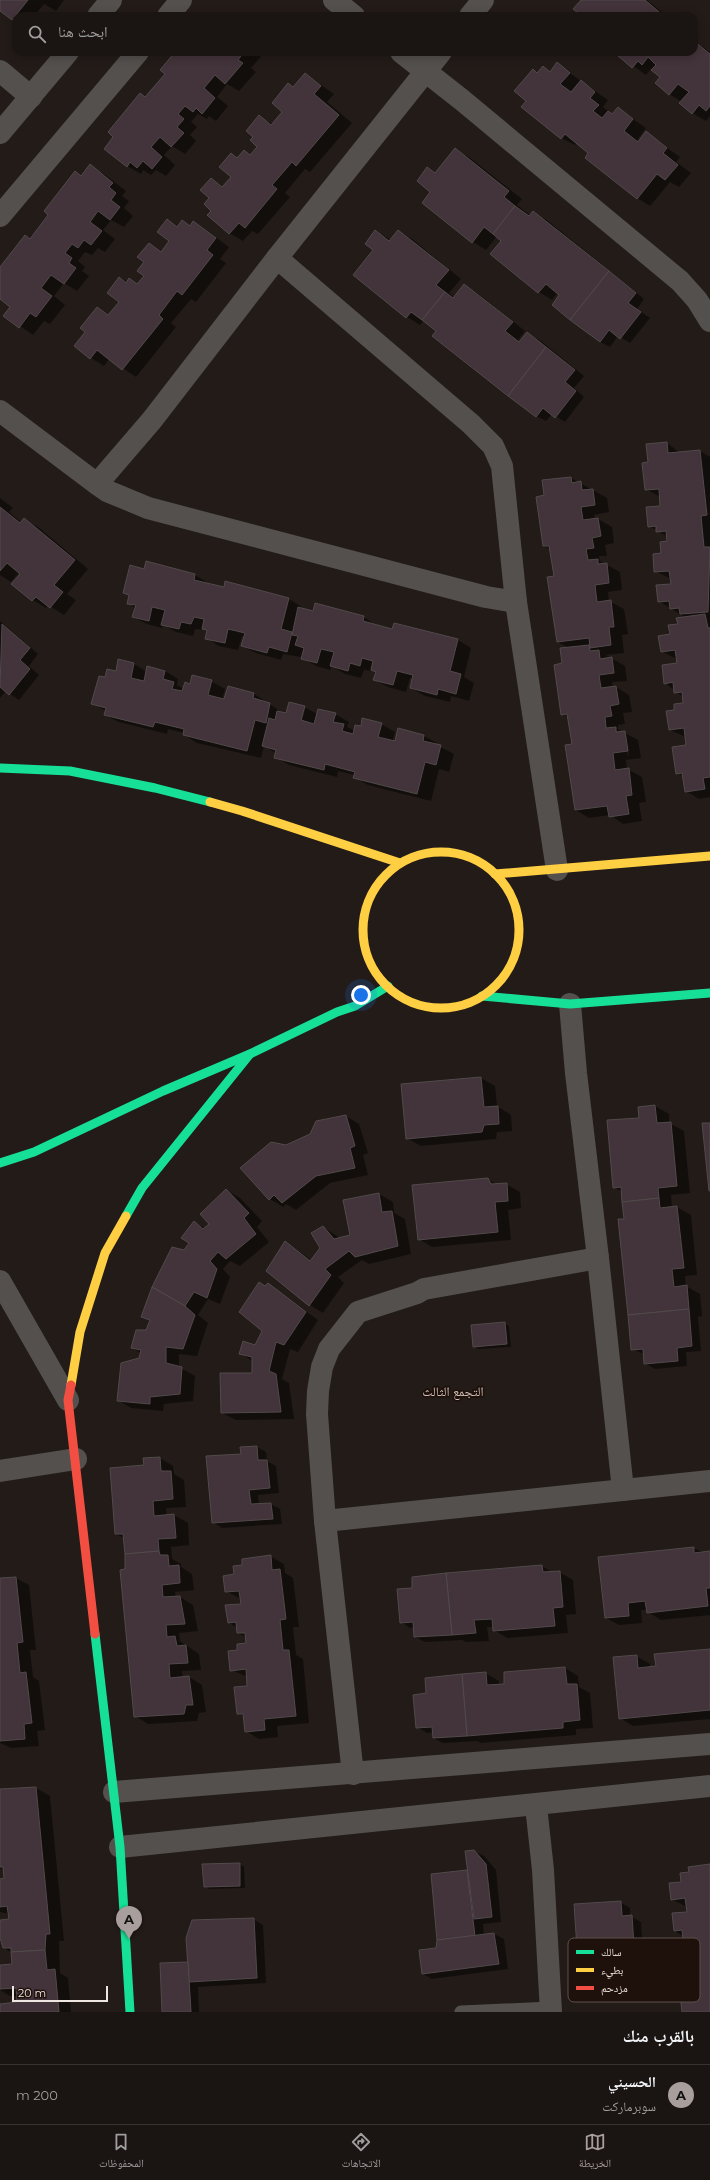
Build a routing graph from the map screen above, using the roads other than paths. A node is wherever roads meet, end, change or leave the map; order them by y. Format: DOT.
graph roads {
  1 [pos="111,0"];
  2 [pos="181,0"];
  3 [pos="334,0"];
  4 [pos="483,0"];
  5 [pos="101,12"];
  6 [pos="171,12"];
  7 [pos="349,12"];
  8 [pos="473,12"];
  9 [pos="65,56"];
  10 [pos="135,56"];
  11 [pos="406,56"];
  12 [pos="437,56"];
  13 [pos="425,70"];
  14 [pos="0,71"];
  15 [pos="31,97"];
  16 [pos="0,133"];
  17 [pos="0,216"];
  18 [pos="277,258"];
  19 [pos="710,321"];
  20 [pos="0,410"];
  21 [pos="97,484"];
  22 [pos="516,602"];
  23 [pos="0,768"];
  24 [pos="710,856"];
  25 [pos="400,863"];
  26 [pos="557,870"];
  27 [pos="495,874"];
  28 [pos="388,986"];
  29 [pos="710,993"];
  30 [pos="482,996"];
  31 [pos="570,1004"];
  32 [pos="250,1054"];
  33 [pos="0,1163"];
  34 [pos="598,1258"];
  35 [pos="0,1280"];
  36 [pos="68,1400"];
  37 [pos="76,1459"];
  38 [pos="0,1471"];
  39 [pos="710,1481"];
  40 [pos="623,1490"];
  41 [pos="326,1521"];
  42 [pos="710,1744"];
  43 [pos="353,1774"];
  44 [pos="710,1786"];
  45 [pos="114,1792"];
  46 [pos="536,1806"];
  47 [pos="120,1847"];
  48 [pos="551,2010"];
  49 [pos="130,2012"];
  50 [pos="461,2012"];
  1 -- 5 [label="street"];
  2 -- 6 [label="street"];
  3 -- 7 [label="street"];
  4 -- 8 [label="street"];
  9 -- 15 [label="street"];
  10 -- 17 [label="street"];
  11 -- 13 [label="street"];
  12 -- 13 [label="street"];
  13 -- 18 [label="street"];
  13 -- 19 [label="street"];
  14 -- 15 [label="street"];
  15 -- 16 [label="street"];
  18 -- 21 [label="street"];
  18 -- 22 [label="street"];
  20 -- 21 [label="street"];
  21 -- 22 [label="street"];
  22 -- 26 [label="street"];
  23 -- 25 [label="street"];
  24 -- 26 [label="street"];
  25 -- 27 [label="street"];
  25 -- 28 [label="street"];
  26 -- 27 [label="street"];
  27 -- 30 [label="street"];
  28 -- 30 [label="street"];
  28 -- 32 [label="street"];
  29 -- 31 [label="street"];
  30 -- 31 [label="street"];
  31 -- 34 [label="street"];
  32 -- 33 [label="street"];
  32 -- 36 [label="street"];
  34 -- 40 [label="street"];
  34 -- 41 [label="street"];
  35 -- 36 [label="street"];
  36 -- 37 [label="street"];
  37 -- 38 [label="street"];
  37 -- 45 [label="street"];
  39 -- 40 [label="street"];
  40 -- 41 [label="street"];
  41 -- 43 [label="street"];
  42 -- 43 [label="street"];
  43 -- 45 [label="street"];
  44 -- 46 [label="street"];
  45 -- 47 [label="street"];
  46 -- 47 [label="street"];
  46 -- 48 [label="street"];
  47 -- 49 [label="street"];
  48 -- 50 [label="lane"];
}
